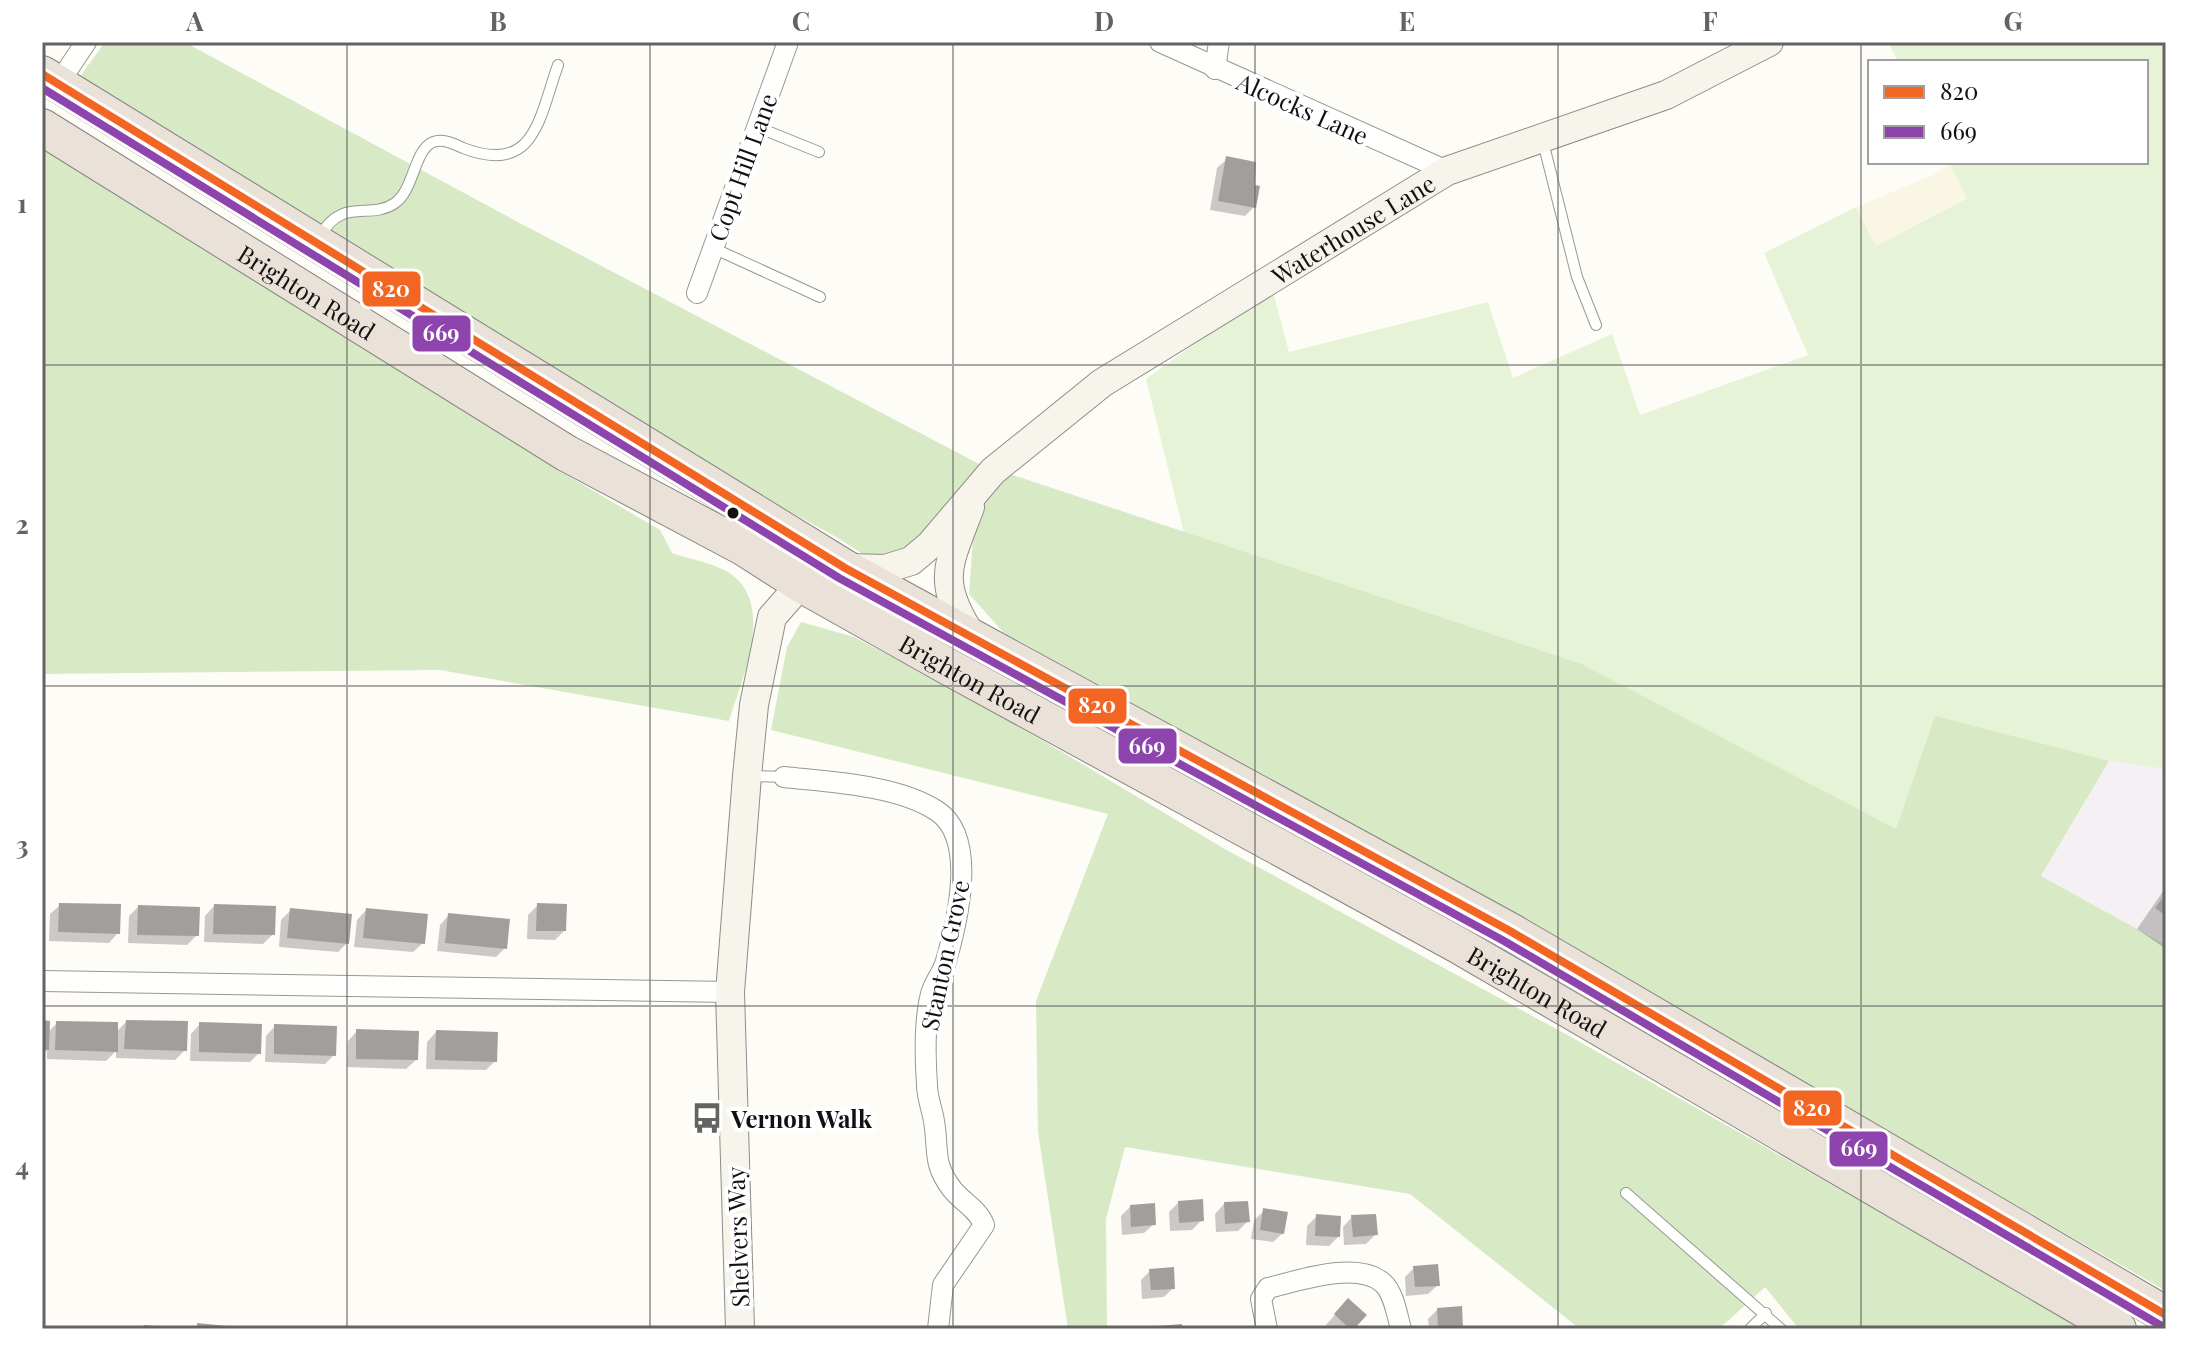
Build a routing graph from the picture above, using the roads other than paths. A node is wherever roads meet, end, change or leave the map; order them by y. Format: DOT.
graph roads {
  1 [pos="86,42"];
  2 [pos="788,42"];
  3 [pos="1160,42"];
  4 [pos="1219,42"];
  5 [pos="1769,42"];
  6 [pos="558,65"];
  7 [pos="1215,69"];
  8 [pos="50,79"];
  9 [pos="42,127"];
  10 [pos="757,127"];
  11 [pos="1542,140"];
  12 [pos="819,152"];
  13 [pos="1447,171"];
  14 [pos="316,244"];
  15 [pos="713,248"];
  16 [pos="697,293"];
  17 [pos="820,297"];
  18 [pos="1596,325"];
  19 [pos="978,487"];
  20 [pos="746,507"];
  21 [pos="743,547"];
  22 [pos="845,568"];
  23 [pos="801,584"];
  24 [pos="772,617"];
  25 [pos="973,638"];
  26 [pos="747,776"];
  27 [pos="784,777"];
  28 [pos="42,981"];
  29 [pos="730,992"];
  30 [pos="1626,1193"];
  31 [pos="1766,1313"];
  32 [pos="2166,1315"];
  33 [pos="740,1329"];
  34 [pos="938,1329"];
  35 [pos="1267,1329"];
  36 [pos="1401,1329"];
  37 [pos="1750,1329"];
  38 [pos="1781,1329"];
  39 [pos="2118,1329"];
  1 -- 8 [label="street"];
  2 -- 10 [label="street, Copt Hill Lane"];
  3 -- 7 [label="street, Alcocks Lane"];
  4 -- 7 [label="street"];
  5 -- 11 [label="street, Waterhouse Lane"];
  6 -- 14 [label="lane"];
  7 -- 13 [label="street, Alcocks Lane"];
  8 -- 14 [label="highway, Brighton Road"];
  9 -- 21 [label="highway, Brighton Road"];
  10 -- 12 [label="lane"];
  10 -- 15 [label="street, Copt Hill Lane"];
  11 -- 13 [label="street, Waterhouse Lane"];
  11 -- 18 [label="lane"];
  13 -- 19 [label="street, Waterhouse Lane"];
  14 -- 20 [label="highway, Brighton Road"];
  15 -- 16 [label="street, Copt Hill Lane"];
  15 -- 17 [label="lane"];
  19 -- 22 [label="street, Waterhouse Lane"];
  19 -- 25 [label="street, Waterhouse Lane"];
  20 -- 22 [label="highway, Brighton Road"];
  20 -- 23 [label="highway"];
  21 -- 23 [label="highway, Brighton Road"];
  21 -- 24 [label="street"];
  22 -- 25 [label="highway, Brighton Road"];
  23 -- 24 [label="street, Shelvers Way"];
  23 -- 39 [label="highway, Brighton Road"];
  24 -- 26 [label="street, Shelvers Way"];
  25 -- 32 [label="highway, Brighton Road"];
  26 -- 27 [label="lane"];
  26 -- 29 [label="street, Shelvers Way"];
  27 -- 34 [label="street, Stanton Grove"];
  28 -- 29 [label="street"];
  29 -- 33 [label="street, Shelvers Way"];
  30 -- 31 [label="lane"];
  31 -- 37 [label="lane"];
  31 -- 38 [label="lane"];
  35 -- 36 [label="street"];
}
